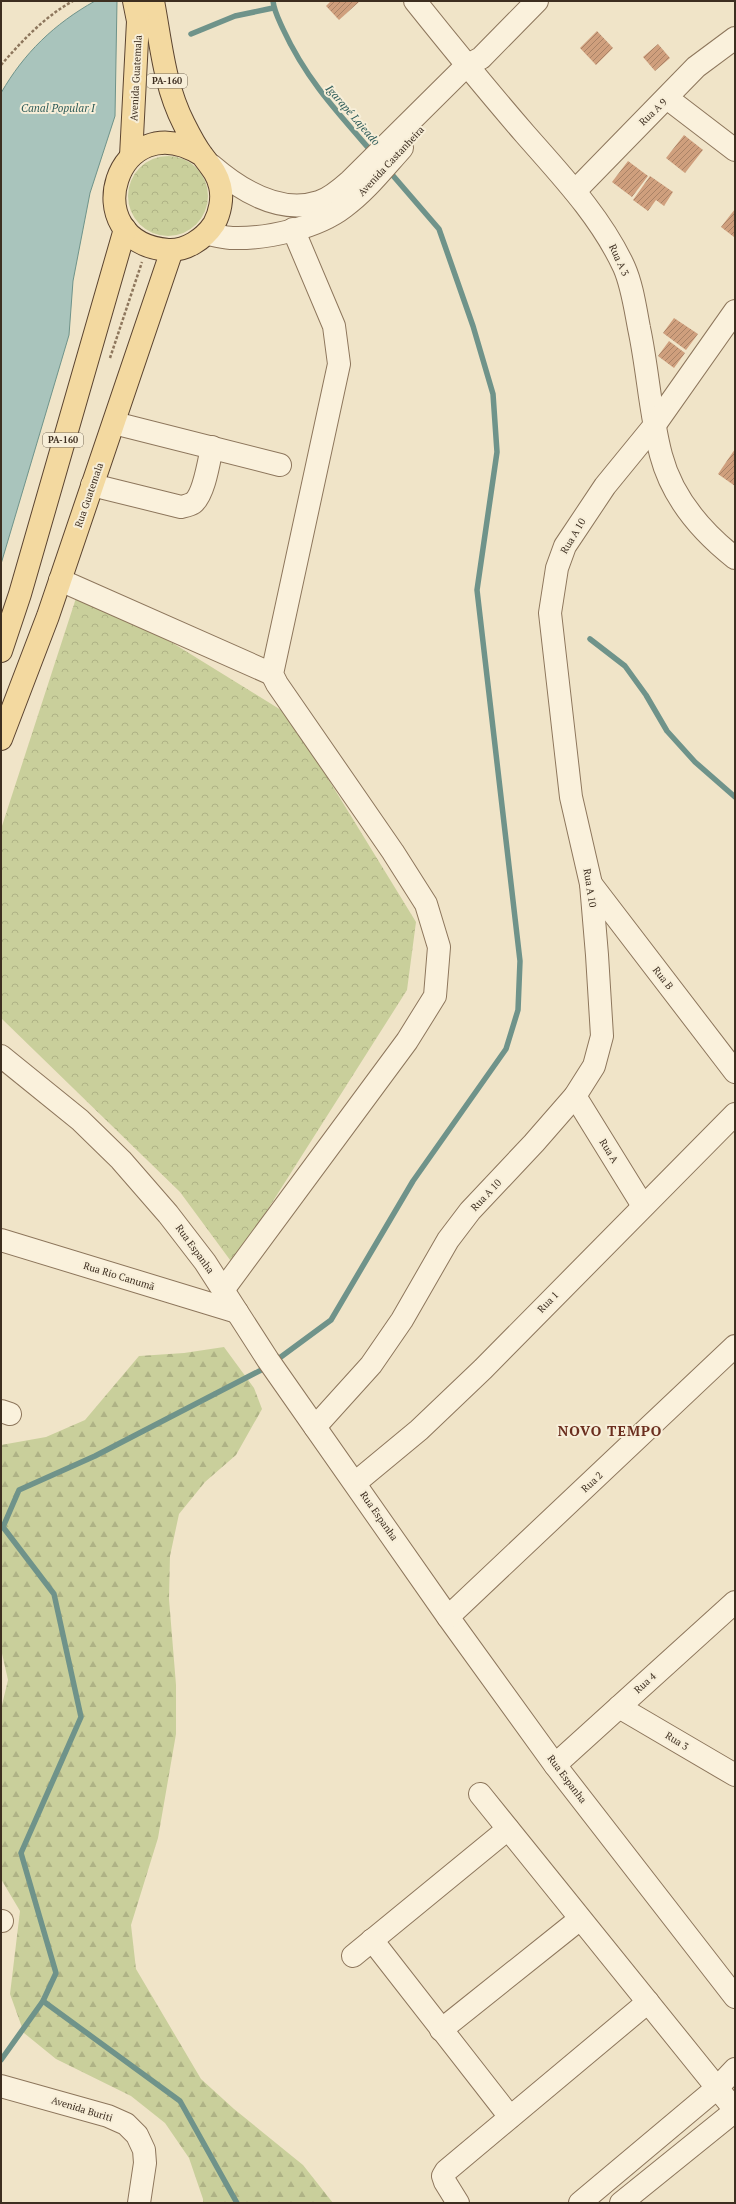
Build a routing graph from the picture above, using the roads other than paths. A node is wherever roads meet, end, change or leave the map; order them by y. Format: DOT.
graph roads {
  1 [pos="134,1"];
  2 [pos="153,1"];
  3 [pos="415,1"];
  4 [pos="537,1"];
  5 [pos="735,38"];
  6 [pos="473,66"];
  7 [pos="667,98"];
  8 [pos="735,150"];
  9 [pos="131,156"];
  10 [pos="206,160"];
  11 [pos="377,165"];
  12 [pos="575,191"];
  13 [pos="126,229"];
  14 [pos="293,229"];
  15 [pos="206,234"];
  16 [pos="172,250"];
  17 [pos="735,310"];
  18 [pos="114,423"];
  19 [pos="654,426"];
  20 [pos="212,447"];
  21 [pos="280,465"];
  22 [pos="92,485"];
  23 [pos="732,549"];
  24 [pos="60,580"];
  25 [pos="1,651"];
  26 [pos="272,674"];
  27 [pos="1,737"];
  28 [pos="590,884"];
  29 [pos="1,1056"];
  30 [pos="735,1072"];
  31 [pos="575,1096"];
  32 [pos="735,1114"];
  33 [pos="642,1206"];
  34 [pos="1,1240"];
  35 [pos="223,1290"];
  36 [pos="237,1312"];
  37 [pos="735,1346"];
  38 [pos="315,1427"];
  39 [pos="355,1483"];
  40 [pos="735,1602"];
  41 [pos="448,1617"];
  42 [pos="619,1707"];
  43 [pos="555,1764"];
  44 [pos="735,1775"];
  45 [pos="480,1794"];
  46 [pos="508,1829"];
  47 [pos="580,1918"];
  48 [pos="372,1940"];
  49 [pos="353,1956"];
  50 [pos="735,1997"];
  51 [pos="648,2002"];
  52 [pos="441,2030"];
  53 [pos="735,2069"];
  54 [pos="1,2086"];
  55 [pos="717,2088"];
  56 [pos="735,2110"];
  57 [pos="510,2117"];
  58 [pos="139,2203"];
  59 [pos="458,2203"];
  60 [pos="580,2203"];
  61 [pos="621,2203"];
  1 -- 9 [label="main road, Avenida Guatemala / PA-160"];
  2 -- 10 [label="main road, PA-160"];
  3 -- 6 [label="street, Rua A 3"];
  4 -- 6 [label="street, Avenida Castanheira"];
  5 -- 7 [label="street, Rua A 9"];
  6 -- 11 [label="street, Avenida Castanheira"];
  6 -- 12 [label="street, Rua A 3"];
  7 -- 8 [label="street"];
  7 -- 12 [label="street, Rua A 9"];
  9 -- 10 [label="main road, PA-160"];
  9 -- 13 [label="main road, PA-160"];
  10 -- 11 [label="street, Avenida Castanheira"];
  10 -- 15 [label="main road, PA-160"];
  11 -- 14 [label="street, Avenida Castanheira"];
  12 -- 19 [label="street, Rua A 3"];
  13 -- 16 [label="main road, PA-160"];
  13 -- 25 [label="main road, PA-160"];
  14 -- 15 [label="street, Avenida Castanheira"];
  14 -- 26 [label="street"];
  15 -- 16 [label="main road, PA-160"];
  16 -- 18 [label="main road, Rua Guatemala"];
  17 -- 19 [label="street, Rua A 10"];
  18 -- 20 [label="street"];
  18 -- 22 [label="main road, Rua Guatemala"];
  19 -- 23 [label="street, Rua A 3"];
  19 -- 28 [label="street, Rua A 10"];
  20 -- 21 [label="street"];
  20 -- 22 [label="street"];
  22 -- 24 [label="main road, Rua Guatemala"];
  24 -- 26 [label="street"];
  24 -- 27 [label="main road, Rua Guatemala"];
  26 -- 35 [label="street"];
  28 -- 30 [label="street, Rua B"];
  28 -- 31 [label="street, Rua A 10"];
  29 -- 35 [label="street, Rua Espanha"];
  31 -- 33 [label="street, Rua A"];
  31 -- 38 [label="street, Rua A 10"];
  32 -- 33 [label="street, Rua 1"];
  33 -- 39 [label="street, Rua 1"];
  34 -- 36 [label="street, Rua Rio Canumã"];
  35 -- 36 [label="street, Rua Espanha"];
  36 -- 38 [label="street, Rua Espanha"];
  37 -- 41 [label="street, Rua 2"];
  38 -- 39 [label="street, Rua Espanha"];
  39 -- 41 [label="street, Rua Espanha"];
  40 -- 42 [label="street, Rua 4"];
  41 -- 43 [label="street, Rua Espanha"];
  42 -- 43 [label="street, Rua 4"];
  42 -- 44 [label="street, Rua 3"];
  43 -- 50 [label="street, Rua Espanha"];
  45 -- 46 [label="street"];
  46 -- 47 [label="street"];
  46 -- 48 [label="street"];
  47 -- 51 [label="street"];
  47 -- 52 [label="street"];
  48 -- 49 [label="street"];
  48 -- 52 [label="street"];
  51 -- 55 [label="street"];
  51 -- 57 [label="street"];
  52 -- 57 [label="street"];
  53 -- 55 [label="street"];
  54 -- 58 [label="street, Avenida Buriti"];
  55 -- 56 [label="street"];
  55 -- 60 [label="street"];
  56 -- 61 [label="street"];
  57 -- 59 [label="street"];
}
